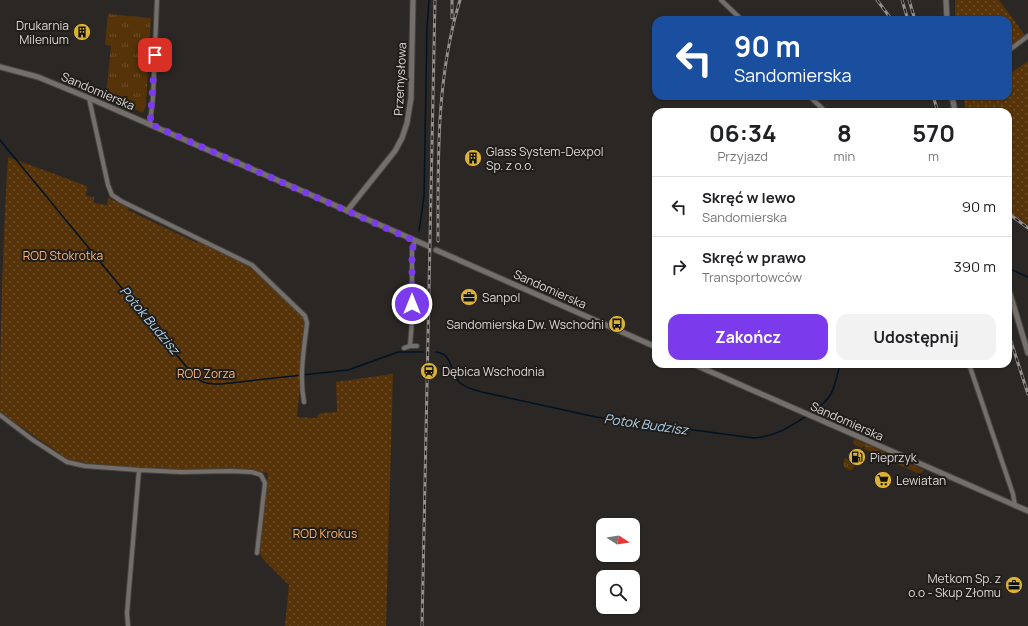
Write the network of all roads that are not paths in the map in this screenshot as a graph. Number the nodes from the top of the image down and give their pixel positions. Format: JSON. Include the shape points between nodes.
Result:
{"nodes":[{"id":1,"x":157,"y":0,"type":"edge"},
{"id":2,"x":413,"y":0,"type":"edge"},
{"id":3,"x":721,"y":0,"type":"edge"},
{"id":4,"x":946,"y":0,"type":"edge"},
{"id":5,"x":738,"y":16,"type":"edge"},
{"id":6,"x":947,"y":16,"type":"edge"},
{"id":7,"x":1028,"y":36,"type":"edge"},
{"id":8,"x":1012,"y":49,"type":"edge"},
{"id":9,"x":0,"y":67,"type":"edge"},
{"id":10,"x":89,"y":98,"type":"junction"},
{"id":11,"x":813,"y":100,"type":"edge"},
{"id":12,"x":822,"y":108,"type":"edge"},
{"id":13,"x":150,"y":124,"type":"junction"},
{"id":14,"x":347,"y":211,"type":"junction"},
{"id":15,"x":415,"y":241,"type":"junction"},
{"id":16,"x":428,"y":246,"type":"dead end"},
{"id":17,"x":436,"y":250,"type":"dead end"},
{"id":18,"x":1012,"y":301,"type":"edge"},
{"id":19,"x":410,"y":346,"type":"junction"},
{"id":20,"x":417,"y":346,"type":"dead end"},
{"id":21,"x":652,"y":346,"type":"edge"},
{"id":22,"x":404,"y":348,"type":"dead end"},
{"id":23,"x":1028,"y":353,"type":"edge"},
{"id":24,"x":702,"y":368,"type":"edge"},
{"id":25,"x":970,"y":368,"type":"edge"},
{"id":26,"x":304,"y":402,"type":"dead end"},
{"id":27,"x":0,"y":415,"type":"edge"},
{"id":28,"x":139,"y":470,"type":"junction"},
{"id":29,"x":1015,"y":506,"type":"junction"},
{"id":30,"x":1028,"y":512,"type":"edge"},
{"id":31,"x":257,"y":553,"type":"dead end"},
{"id":32,"x":128,"y":626,"type":"edge"}],
"edges":[{"from":1,"to":13,"type":"street"},
{"from":2,"to":14,"type":"street","name":"Przemysłowa","via":[[411,98],[405,131],[395,151]]},
{"from":3,"to":5,"type":"street"},
{"from":4,"to":6,"type":"street"},
{"from":7,"to":8,"type":"street"},
{"from":9,"to":10,"type":"street","name":"Sandomierska","via":[[38,77]]},
{"from":10,"to":13,"type":"street","name":"Sandomierska"},
{"from":10,"to":26,"type":"street","via":[[112,195],[254,267],[304,314],[307,323],[302,371]]},
{"from":11,"to":12,"type":"street"},
{"from":13,"to":14,"type":"street","name":"Sandomierska"},
{"from":14,"to":15,"type":"street","name":"Sandomierska"},
{"from":15,"to":16,"type":"street","name":"Sandomierska"},
{"from":15,"to":19,"type":"street","via":[[412,250]]},
{"from":17,"to":21,"type":"street","name":"Sandomierska"},
{"from":18,"to":23,"type":"street"},
{"from":19,"to":20,"type":"street"},
{"from":19,"to":22,"type":"street"},
{"from":24,"to":29,"type":"street","name":"Sandomierska"},
{"from":25,"to":29,"type":"street"},
{"from":27,"to":28,"type":"street","via":[[67,462]]},
{"from":28,"to":31,"type":"street","via":[[231,471],[261,475],[265,483]]},
{"from":28,"to":32,"type":"street"},
{"from":29,"to":30,"type":"street","name":"Sandomierska"}]}
